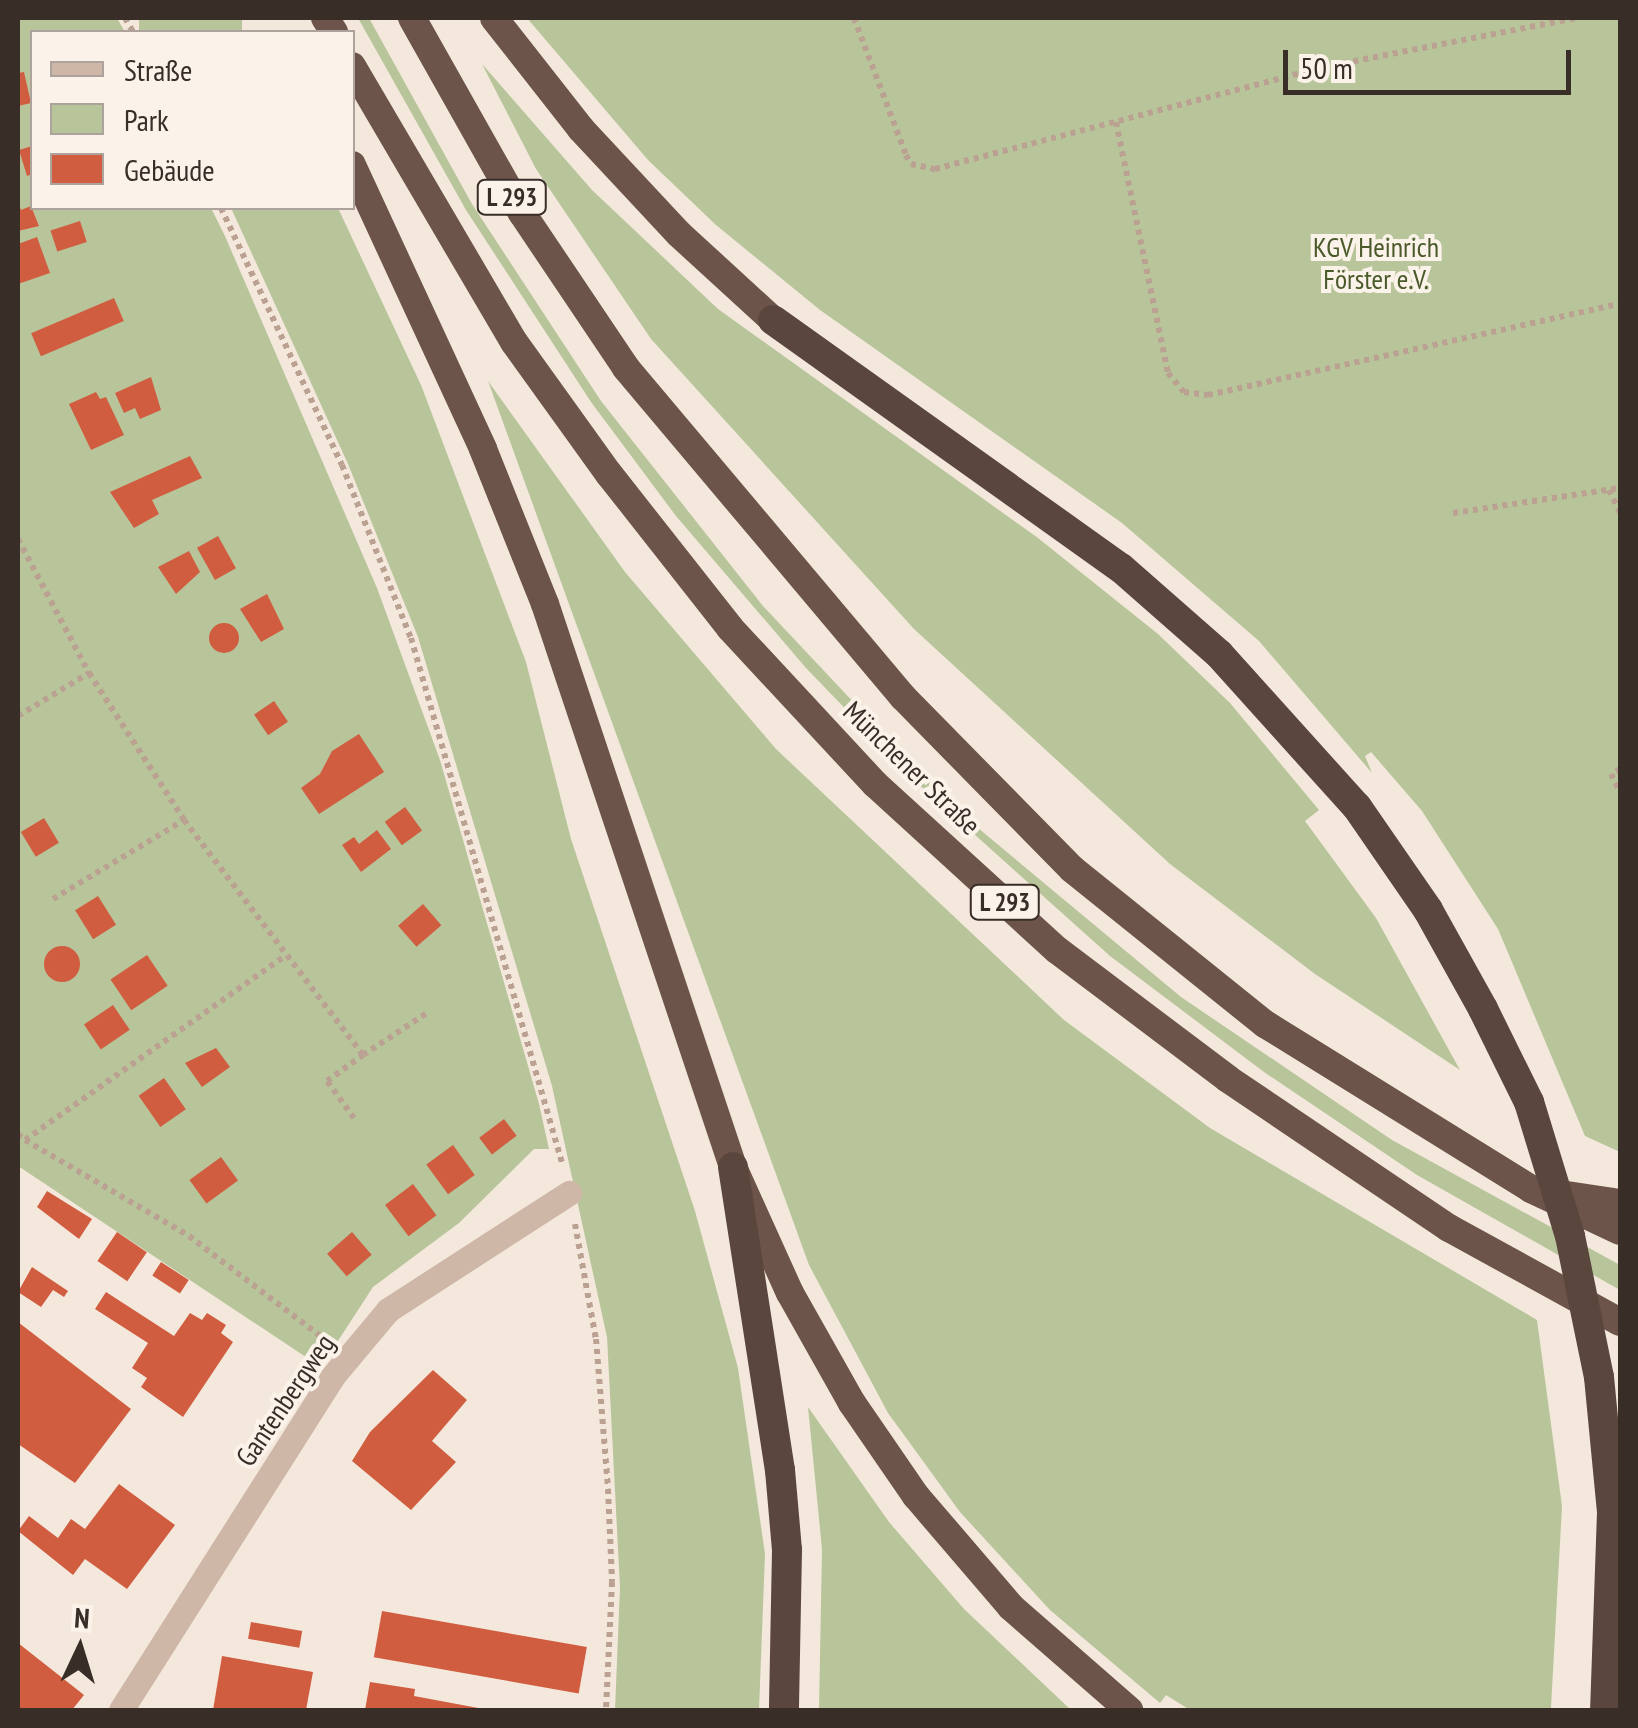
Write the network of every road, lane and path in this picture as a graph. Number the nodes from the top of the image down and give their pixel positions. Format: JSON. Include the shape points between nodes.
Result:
{"nodes":[{"id":1,"x":412,"y":18,"type":"edge"},
{"id":2,"x":494,"y":18,"type":"edge"},
{"id":3,"x":854,"y":18,"type":"edge"},
{"id":4,"x":1576,"y":18,"type":"edge"},
{"id":5,"x":355,"y":71,"type":"edge"},
{"id":6,"x":1116,"y":121,"type":"junction"},
{"id":7,"x":355,"y":172,"type":"edge"},
{"id":8,"x":223,"y":210,"type":"edge"},
{"id":9,"x":1620,"y":304,"type":"edge"},
{"id":10,"x":772,"y":320,"type":"joint"},
{"id":11,"x":1620,"y":488,"type":"edge"},
{"id":12,"x":1608,"y":490,"type":"junction"},
{"id":13,"x":1453,"y":513,"type":"dead end"},
{"id":14,"x":1620,"y":513,"type":"edge"},
{"id":15,"x":18,"y":539,"type":"edge"},
{"id":16,"x":89,"y":673,"type":"junction"},
{"id":17,"x":18,"y":716,"type":"edge"},
{"id":18,"x":1620,"y":769,"type":"edge"},
{"id":19,"x":1620,"y":792,"type":"edge"},
{"id":20,"x":184,"y":820,"type":"junction"},
{"id":21,"x":53,"y":899,"type":"dead end"},
{"id":22,"x":286,"y":955,"type":"junction"},
{"id":23,"x":427,"y":1012,"type":"dead end"},
{"id":24,"x":363,"y":1055,"type":"junction"},
{"id":25,"x":354,"y":1118,"type":"dead end"},
{"id":26,"x":18,"y":1134,"type":"edge"},
{"id":27,"x":25,"y":1140,"type":"junction"},
{"id":28,"x":733,"y":1168,"type":"junction"},
{"id":29,"x":1530,"y":1189,"type":"junction"},
{"id":30,"x":570,"y":1193,"type":"junction"},
{"id":31,"x":1620,"y":1204,"type":"edge"},
{"id":32,"x":1620,"y":1231,"type":"edge"},
{"id":33,"x":1620,"y":1322,"type":"edge"},
{"id":34,"x":348,"y":1358,"type":"junction"},
{"id":35,"x":121,"y":1710,"type":"edge"},
{"id":36,"x":606,"y":1710,"type":"edge"},
{"id":37,"x":784,"y":1710,"type":"edge"},
{"id":38,"x":1128,"y":1710,"type":"edge"},
{"id":39,"x":1605,"y":1710,"type":"edge"}],
"edges":[{"from":1,"to":29,"type":"highway","name":"Münchener Straße","number":"L 293","via":[[522,212],[626,368],[903,697],[1072,869],[1264,1024]]},
{"from":2,"to":10,"type":"highway","via":[[594,142]]},
{"from":3,"to":6,"type":"path","via":[[912,164],[935,169]]},
{"from":4,"to":6,"type":"path","via":[[1324,67]]},
{"from":5,"to":33,"type":"highway","name":"Münchener Straße","number":"L 293","via":[[514,342],[608,474],[730,628],[875,784],[1056,950],[1228,1079],[1449,1228]]},
{"from":6,"to":9,"type":"path","via":[[1168,373],[1184,392]]},
{"from":7,"to":28,"type":"highway","via":[[483,449],[544,604]]},
{"from":8,"to":30,"type":"path","via":[[342,465],[411,638],[508,956]]},
{"from":10,"to":39,"type":"highway","bridge":true,"via":[[1121,568],[1218,654],[1357,806],[1428,910],[1529,1102],[1570,1236],[1599,1377],[1612,1512]]},
{"from":11,"to":12,"type":"path"},
{"from":12,"to":13,"type":"path"},
{"from":12,"to":14,"type":"path"},
{"from":15,"to":16,"type":"path"},
{"from":16,"to":17,"type":"path"},
{"from":16,"to":20,"type":"path"},
{"from":18,"to":19,"type":"path","via":[[1611,774]]},
{"from":20,"to":21,"type":"path"},
{"from":20,"to":22,"type":"path"},
{"from":22,"to":24,"type":"path"},
{"from":22,"to":27,"type":"path"},
{"from":23,"to":24,"type":"path"},
{"from":24,"to":25,"type":"path","via":[[327,1081]]},
{"from":26,"to":27,"type":"path"},
{"from":27,"to":34,"type":"path","via":[[189,1236]]},
{"from":28,"to":37,"type":"highway","via":[[749,1304],[780,1470],[787,1550]]},
{"from":28,"to":38,"type":"highway","via":[[790,1293],[852,1403],[916,1496],[1011,1607]]},
{"from":29,"to":31,"type":"highway"},
{"from":29,"to":32,"type":"highway","name":"Münchener Straße","number":"L 293"},
{"from":30,"to":34,"type":"street","name":"Gantenbergweg","via":[[388,1310]]},
{"from":30,"to":36,"type":"path","via":[[596,1339],[608,1490]]},
{"from":34,"to":35,"type":"street","name":"Gantenbergweg"}]}
